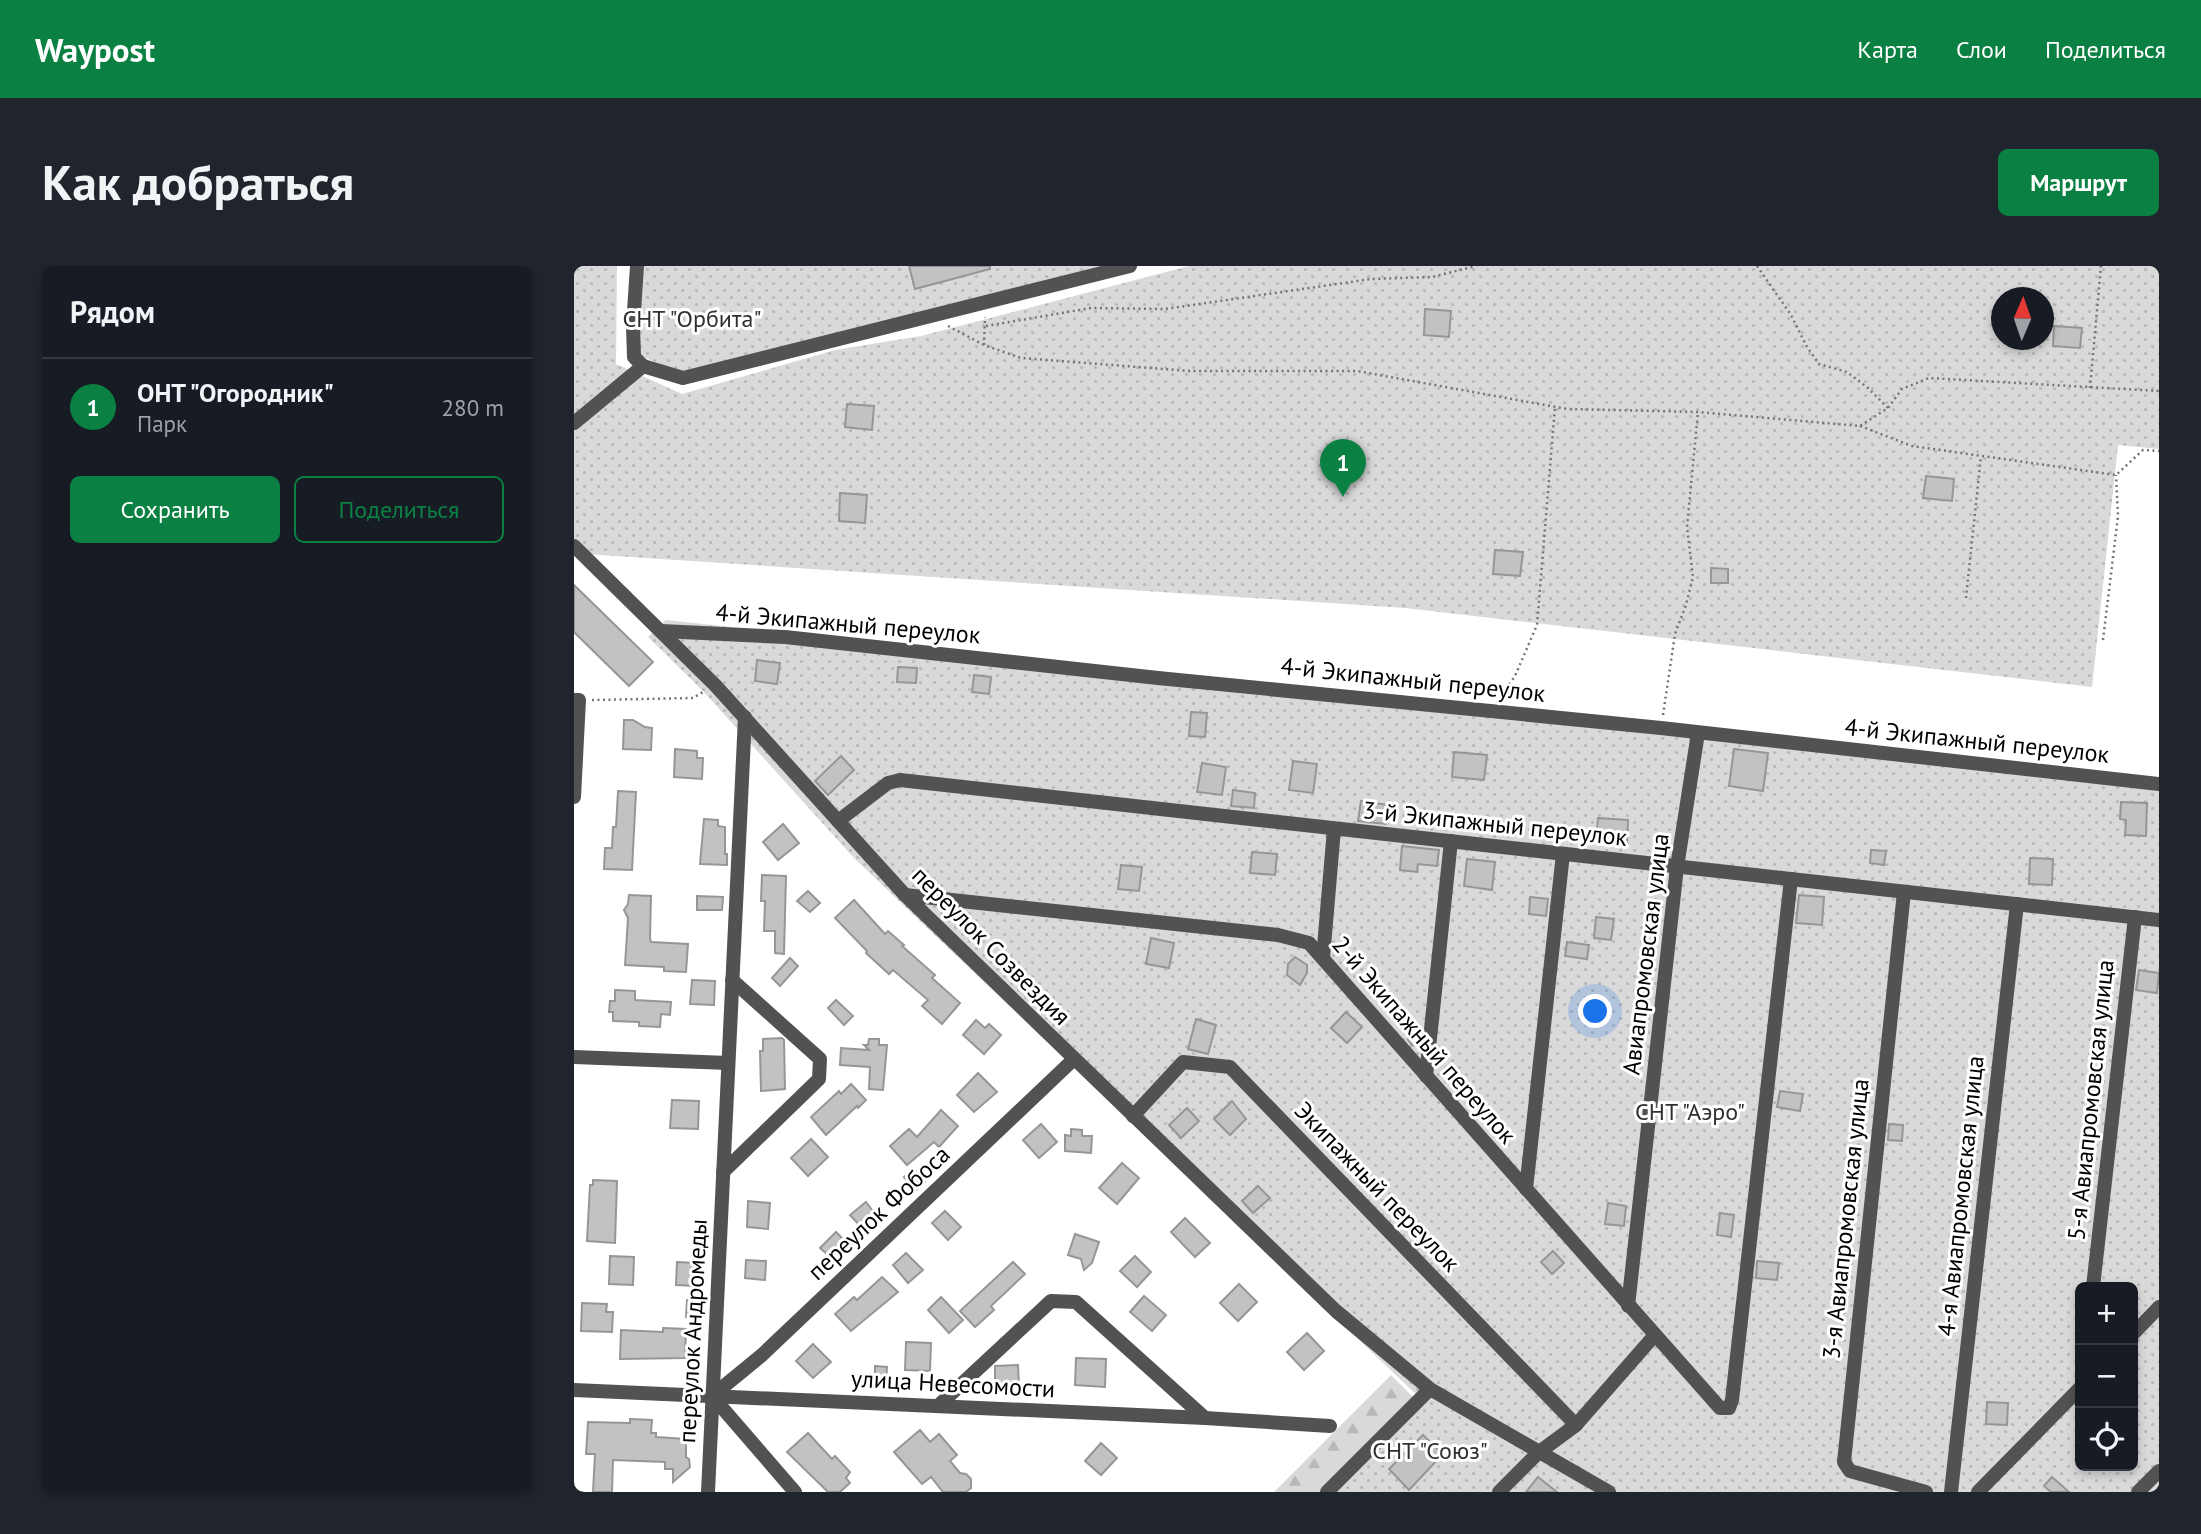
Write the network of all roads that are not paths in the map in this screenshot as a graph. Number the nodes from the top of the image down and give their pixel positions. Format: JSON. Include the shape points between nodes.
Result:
{"nodes":[{"id":1,"x":637,"y":266,"type":"edge"},
{"id":2,"x":1130,"y":266,"type":"edge"},
{"id":3,"x":643,"y":366,"type":"junction"},
{"id":4,"x":574,"y":423,"type":"edge"},
{"id":5,"x":574,"y":546,"type":"edge"},
{"id":6,"x":661,"y":631,"type":"junction"},
{"id":7,"x":576,"y":700,"type":"edge"},
{"id":8,"x":745,"y":717,"type":"junction"},
{"id":9,"x":1698,"y":733,"type":"junction"},
{"id":10,"x":2159,"y":784,"type":"edge"},
{"id":11,"x":574,"y":797,"type":"edge"},
{"id":12,"x":838,"y":821,"type":"junction"},
{"id":13,"x":1334,"y":829,"type":"junction"},
{"id":14,"x":1451,"y":841,"type":"junction"},
{"id":15,"x":1563,"y":854,"type":"junction"},
{"id":16,"x":1677,"y":867,"type":"junction"},
{"id":17,"x":1791,"y":879,"type":"junction"},
{"id":18,"x":1904,"y":892,"type":"junction"},
{"id":19,"x":905,"y":895,"type":"junction"},
{"id":20,"x":2017,"y":904,"type":"junction"},
{"id":21,"x":2135,"y":918,"type":"junction"},
{"id":22,"x":2159,"y":920,"type":"edge"},
{"id":23,"x":1323,"y":958,"type":"junction"},
{"id":24,"x":732,"y":980,"type":"junction"},
{"id":25,"x":574,"y":1057,"type":"edge"},
{"id":26,"x":1074,"y":1059,"type":"junction"},
{"id":27,"x":728,"y":1063,"type":"junction"},
{"id":28,"x":1426,"y":1076,"type":"junction"},
{"id":29,"x":1133,"y":1116,"type":"junction"},
{"id":30,"x":723,"y":1172,"type":"junction"},
{"id":31,"x":1526,"y":1189,"type":"junction"},
{"id":32,"x":2094,"y":1282,"type":"edge"},
{"id":33,"x":1628,"y":1306,"type":"junction"},
{"id":34,"x":2159,"y":1307,"type":"edge"},
{"id":35,"x":2138,"y":1329,"type":"edge"},
{"id":36,"x":1654,"y":1336,"type":"junction"},
{"id":37,"x":1430,"y":1389,"type":"junction"},
{"id":38,"x":574,"y":1390,"type":"edge"},
{"id":39,"x":2075,"y":1393,"type":"edge"},
{"id":40,"x":712,"y":1396,"type":"junction"},
{"id":41,"x":938,"y":1406,"type":"junction"},
{"id":42,"x":1205,"y":1418,"type":"junction"},
{"id":43,"x":1576,"y":1425,"type":"junction"},
{"id":44,"x":1330,"y":1426,"type":"dead end"},
{"id":45,"x":1538,"y":1452,"type":"junction"},
{"id":46,"x":2159,"y":1471,"type":"edge"},
{"id":47,"x":708,"y":1492,"type":"edge"},
{"id":48,"x":795,"y":1492,"type":"edge"},
{"id":49,"x":1327,"y":1492,"type":"edge"},
{"id":50,"x":1499,"y":1492,"type":"edge"},
{"id":51,"x":1609,"y":1492,"type":"edge"},
{"id":52,"x":1926,"y":1492,"type":"edge"},
{"id":53,"x":1951,"y":1492,"type":"edge"},
{"id":54,"x":1978,"y":1492,"type":"edge"},
{"id":55,"x":2138,"y":1492,"type":"edge"}],
"edges":[{"from":1,"to":3,"type":"street","via":[[632,326],[634,357]]},
{"from":2,"to":3,"type":"street","via":[[683,378]]},
{"from":3,"to":4,"type":"street"},
{"from":5,"to":6,"type":"street","name":"переулок Созвездия"},
{"from":6,"to":8,"type":"street","name":"переулок Созвездия"},
{"from":6,"to":9,"type":"street","name":"4-й Экипажный переулок","via":[[785,637]]},
{"from":7,"to":11,"type":"street"},
{"from":8,"to":12,"type":"street","name":"переулок Созвездия"},
{"from":8,"to":24,"type":"street","name":"переулок Андромеды"},
{"from":9,"to":10,"type":"street","name":"4-й Экипажный переулок"},
{"from":9,"to":16,"type":"street","name":"Авиапромовская улица"},
{"from":12,"to":13,"type":"street","name":"3-й Экипажный переулок","via":[[888,783],[900,780]]},
{"from":12,"to":19,"type":"street","name":"переулок Созвездия"},
{"from":13,"to":14,"type":"street","name":"3-й Экипажный переулок"},
{"from":13,"to":23,"type":"street"},
{"from":14,"to":15,"type":"street","name":"3-й Экипажный переулок"},
{"from":14,"to":28,"type":"street"},
{"from":15,"to":16,"type":"street","name":"3-й Экипажный переулок"},
{"from":15,"to":31,"type":"street"},
{"from":16,"to":17,"type":"street","name":"3-й Экипажный переулок"},
{"from":16,"to":33,"type":"street","name":"Авиапромовская улица"},
{"from":17,"to":18,"type":"street","name":"3-й Экипажный переулок"},
{"from":17,"to":36,"type":"street","name":"2-й Экипажный переулок","via":[[1729,1408],[1720,1408]]},
{"from":18,"to":20,"type":"street","name":"3-й Экипажный переулок"},
{"from":18,"to":52,"type":"street","name":"3-я Авиапромовская улица","via":[[1844,1462],[1850,1471]]},
{"from":19,"to":23,"type":"street","name":"2-й Экипажный переулок","via":[[1278,935],[1309,943]]},
{"from":19,"to":26,"type":"street","name":"переулок Созвездия"},
{"from":20,"to":21,"type":"street","name":"3-й Экипажный переулок"},
{"from":20,"to":53,"type":"street","name":"4-я Авиапромовская улица"},
{"from":21,"to":22,"type":"street","name":"3-й Экипажный переулок"},
{"from":21,"to":32,"type":"street","name":"5-я Авиапромовская улица"},
{"from":23,"to":28,"type":"street","name":"2-й Экипажный переулок"},
{"from":24,"to":27,"type":"street","name":"переулок Андромеды"},
{"from":24,"to":30,"type":"street","via":[[820,1059],[819,1079]]},
{"from":25,"to":27,"type":"street"},
{"from":26,"to":29,"type":"street","name":"переулок Созвездия"},
{"from":26,"to":40,"type":"street","name":"переулок Фобоса","via":[[762,1355]]},
{"from":27,"to":30,"type":"street","name":"переулок Андромеды"},
{"from":28,"to":31,"type":"street","name":"2-й Экипажный переулок"},
{"from":29,"to":37,"type":"street","name":"переулок Созвездия","via":[[1336,1311]]},
{"from":29,"to":43,"type":"street","name":"Экипажный переулок","via":[[1183,1062],[1230,1067]]},
{"from":30,"to":40,"type":"street","name":"переулок Андромеды"},
{"from":31,"to":33,"type":"street","name":"2-й Экипажный переулок"},
{"from":33,"to":36,"type":"street","name":"2-й Экипажный переулок"},
{"from":34,"to":35,"type":"street"},
{"from":36,"to":43,"type":"street"},
{"from":37,"to":45,"type":"street","name":"переулок Созвездия"},
{"from":37,"to":49,"type":"street"},
{"from":38,"to":40,"type":"street","name":"улица Невесомости"},
{"from":39,"to":54,"type":"street"},
{"from":40,"to":41,"type":"street","name":"улица Невесомости"},
{"from":40,"to":47,"type":"street","name":"переулок Андромеды"},
{"from":40,"to":48,"type":"street"},
{"from":41,"to":42,"type":"street","name":"улица Невесомости"},
{"from":41,"to":42,"type":"street","via":[[1051,1301],[1076,1302]]},
{"from":42,"to":44,"type":"street","name":"улица Невесомости"},
{"from":43,"to":45,"type":"street"},
{"from":45,"to":50,"type":"street"},
{"from":45,"to":51,"type":"street","name":"переулок Созвездия"},
{"from":46,"to":55,"type":"street"}]}
